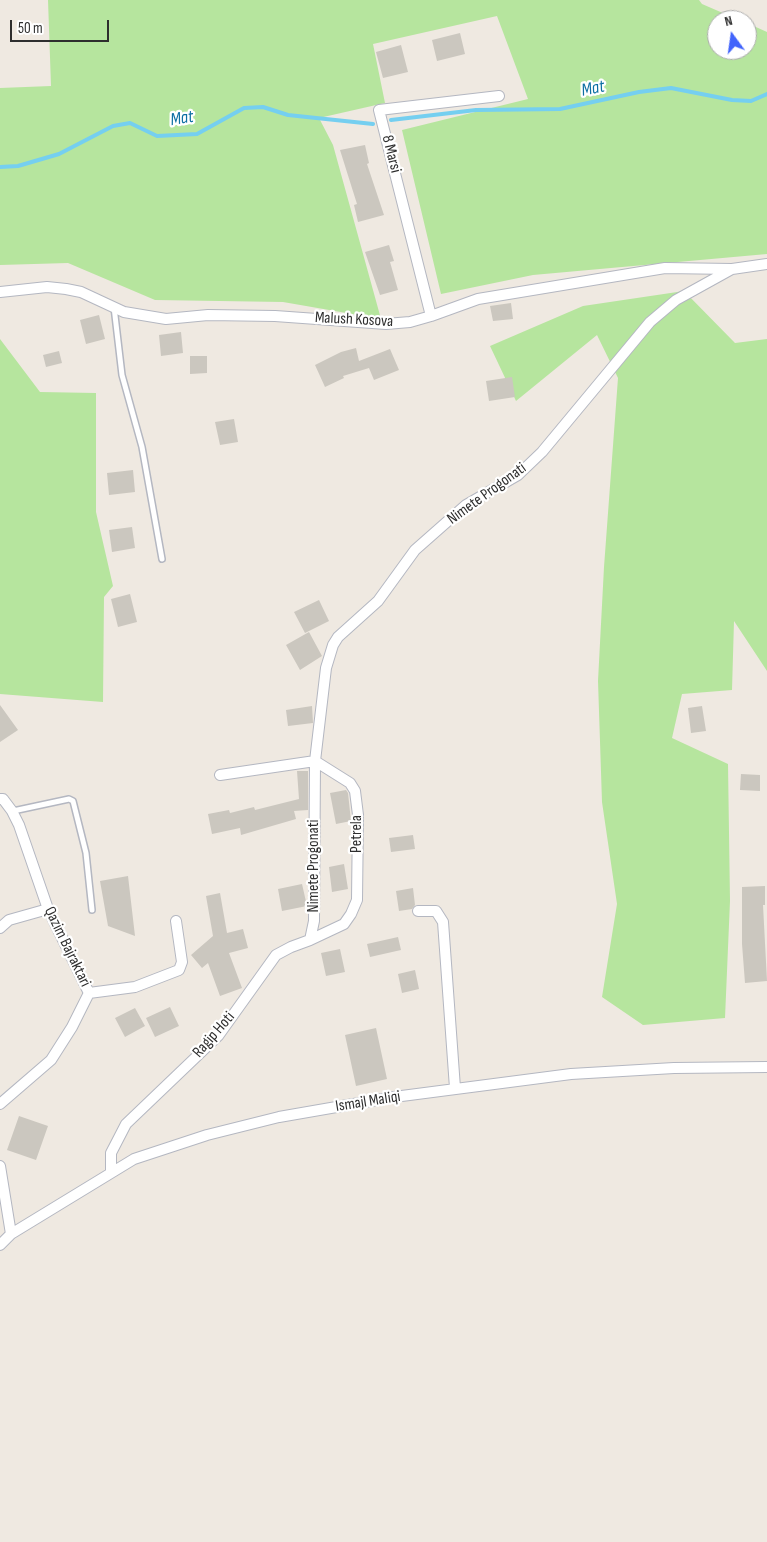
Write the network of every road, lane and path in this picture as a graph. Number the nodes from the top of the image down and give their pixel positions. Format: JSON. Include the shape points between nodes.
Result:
{"nodes":[{"id":1,"x":499,"y":96,"type":"dead end"},
{"id":2,"x":767,"y":264,"type":"edge"},
{"id":3,"x":732,"y":269,"type":"junction"},
{"id":4,"x":0,"y":292,"type":"edge"},
{"id":5,"x":114,"y":307,"type":"junction"},
{"id":6,"x":431,"y":316,"type":"junction"},
{"id":7,"x":162,"y":559,"type":"dead end"},
{"id":8,"x":316,"y":761,"type":"junction"},
{"id":9,"x":220,"y":775,"type":"dead end"},
{"id":10,"x":1,"y":798,"type":"edge"},
{"id":11,"x":12,"y":812,"type":"junction"},
{"id":12,"x":48,"y":908,"type":"junction"},
{"id":13,"x":92,"y":910,"type":"dead end"},
{"id":14,"x":418,"y":911,"type":"dead end"},
{"id":15,"x":176,"y":921,"type":"dead end"},
{"id":16,"x":344,"y":924,"type":"joint"},
{"id":17,"x":0,"y":928,"type":"edge"},
{"id":18,"x":310,"y":940,"type":"junction"},
{"id":19,"x":89,"y":993,"type":"junction"},
{"id":20,"x":767,"y":1067,"type":"edge"},
{"id":21,"x":455,"y":1088,"type":"junction"},
{"id":22,"x":0,"y":1104,"type":"edge"},
{"id":23,"x":0,"y":1166,"type":"edge"},
{"id":24,"x":111,"y":1172,"type":"junction"},
{"id":25,"x":11,"y":1234,"type":"junction"},
{"id":26,"x":0,"y":1245,"type":"edge"}],
"edges":[{"from":1,"to":6,"type":"street","name":"8 Marsi","via":[[379,110]]},
{"from":2,"to":3,"type":"street","name":"Malush Kosova"},
{"from":3,"to":6,"type":"street","name":"Malush Kosova","via":[[665,268],[478,299]]},
{"from":3,"to":8,"type":"street","name":"Nimete Progonati","via":[[676,300],[650,322],[542,452],[518,475],[466,505],[415,550],[378,601],[338,637],[326,668]]},
{"from":4,"to":5,"type":"street","name":"Malush Kosova","via":[[47,287],[66,289]]},
{"from":5,"to":6,"type":"street","name":"Malush Kosova","via":[[137,316],[166,319],[208,314],[386,324]]},
{"from":5,"to":7,"type":"lane","via":[[122,374],[142,447]]},
{"from":8,"to":9,"type":"street"},
{"from":8,"to":16,"type":"street","name":"Petrela","via":[[350,783],[355,791],[358,814],[357,900]]},
{"from":8,"to":18,"type":"street","name":"Nimete Progonati","via":[[314,922]]},
{"from":10,"to":11,"type":"street","name":"Qazim Bajraktari"},
{"from":11,"to":12,"type":"street","name":"Qazim Bajraktari"},
{"from":11,"to":13,"type":"lane","via":[[73,800],[86,853]]},
{"from":12,"to":17,"type":"street","via":[[9,920]]},
{"from":12,"to":19,"type":"street","name":"Qazim Bajraktari"},
{"from":14,"to":21,"type":"street","via":[[436,911],[443,922]]},
{"from":15,"to":19,"type":"street","via":[[182,962],[179,970],[135,987]]},
{"from":16,"to":18,"type":"street","name":"Ragip Hoti"},
{"from":18,"to":24,"type":"street","name":"Ragip Hoti","via":[[276,955],[218,1036],[126,1124],[111,1153]]},
{"from":19,"to":22,"type":"street","name":"Qazim Bajraktari","via":[[51,1060]]},
{"from":20,"to":21,"type":"street","name":"Ismajl Maliqi","via":[[571,1074]]},
{"from":21,"to":24,"type":"street","name":"Ismajl Maliqi","via":[[278,1117],[207,1135],[134,1160]]},
{"from":23,"to":25,"type":"street"},
{"from":24,"to":25,"type":"street","name":"Ismajl Maliqi"},
{"from":25,"to":26,"type":"street","name":"Ismajl Maliqi"}]}
